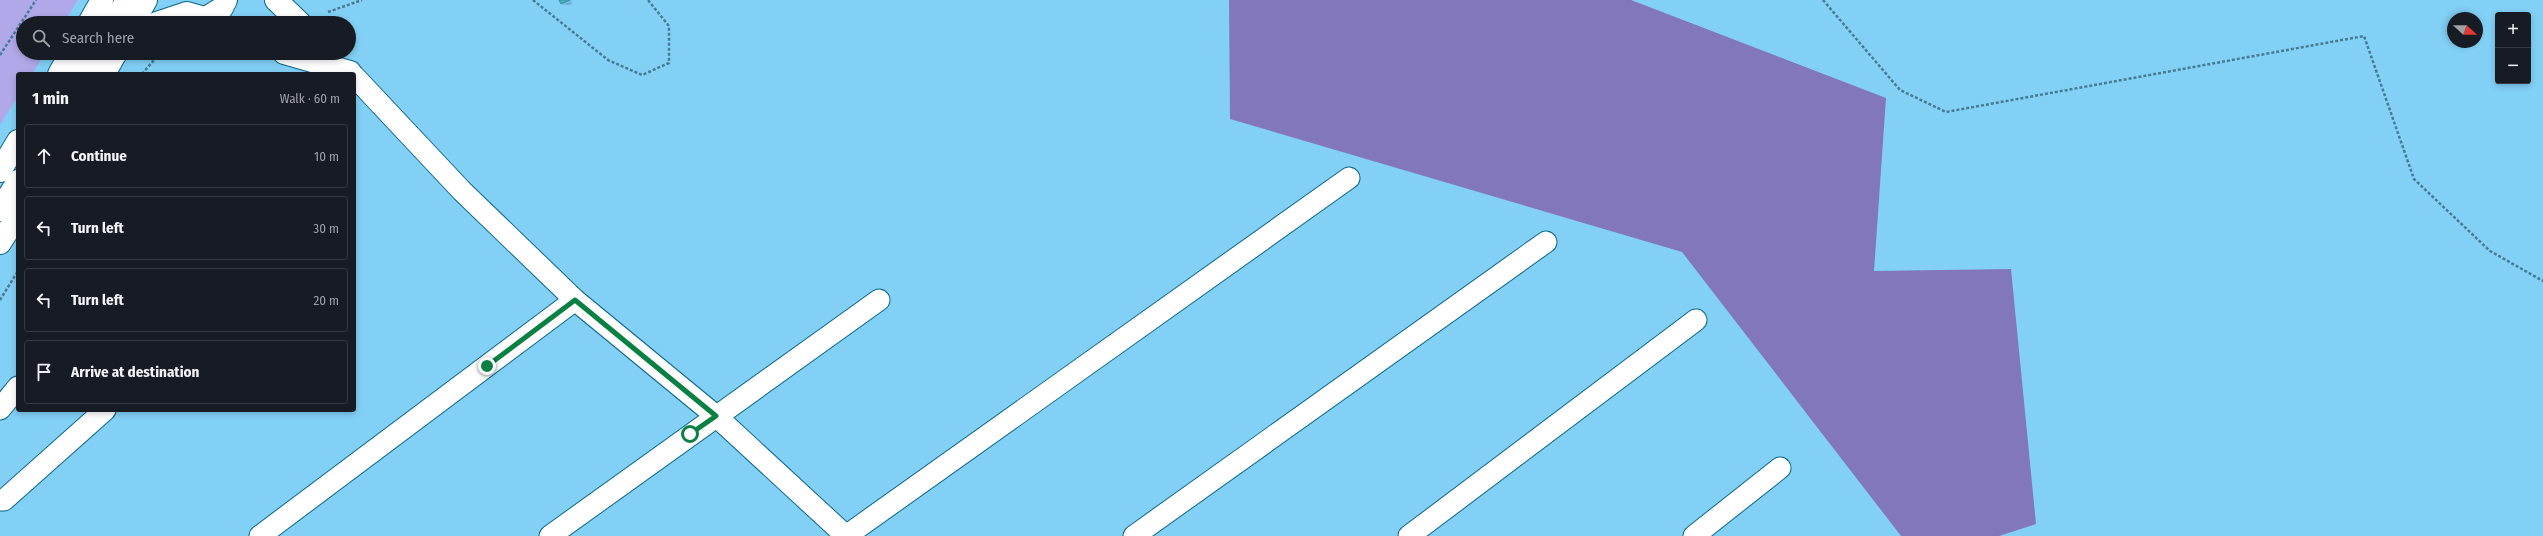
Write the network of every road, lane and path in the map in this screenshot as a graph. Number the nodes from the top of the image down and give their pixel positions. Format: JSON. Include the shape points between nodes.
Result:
{"nodes":[{"id":1,"x":36,"y":0,"type":"edge"},
{"id":2,"x":102,"y":0,"type":"edge"},
{"id":3,"x":127,"y":0,"type":"edge"},
{"id":4,"x":146,"y":0,"type":"edge"},
{"id":5,"x":226,"y":0,"type":"edge"},
{"id":6,"x":276,"y":0,"type":"edge"},
{"id":7,"x":362,"y":0,"type":"edge"},
{"id":8,"x":533,"y":0,"type":"edge"},
{"id":9,"x":648,"y":0,"type":"edge"},
{"id":10,"x":1824,"y":0,"type":"edge"},
{"id":11,"x":198,"y":13,"type":"edge"},
{"id":12,"x":26,"y":16,"type":"edge"},
{"id":13,"x":93,"y":16,"type":"edge"},
{"id":14,"x":117,"y":16,"type":"edge"},
{"id":15,"x":137,"y":16,"type":"edge"},
{"id":16,"x":186,"y":16,"type":"edge"},
{"id":17,"x":293,"y":16,"type":"edge"},
{"id":18,"x":319,"y":16,"type":"edge"},
{"id":19,"x":16,"y":31,"type":"edge"},
{"id":20,"x":0,"y":55,"type":"edge"},
{"id":21,"x":67,"y":60,"type":"edge"},
{"id":22,"x":108,"y":60,"type":"edge"},
{"id":23,"x":154,"y":60,"type":"edge"},
{"id":24,"x":305,"y":60,"type":"edge"},
{"id":25,"x":336,"y":60,"type":"edge"},
{"id":26,"x":60,"y":72,"type":"edge"},
{"id":27,"x":87,"y":72,"type":"edge"},
{"id":28,"x":144,"y":72,"type":"edge"},
{"id":29,"x":342,"y":72,"type":"edge"},
{"id":30,"x":346,"y":72,"type":"edge"},
{"id":31,"x":356,"y":82,"type":"edge"},
{"id":32,"x":16,"y":144,"type":"edge"},
{"id":33,"x":0,"y":171,"type":"edge"},
{"id":34,"x":1349,"y":178,"type":"dead end"},
{"id":35,"x":16,"y":185,"type":"edge"},
{"id":36,"x":0,"y":210,"type":"edge"},
{"id":37,"x":16,"y":218,"type":"edge"},
{"id":38,"x":1546,"y":242,"type":"dead end"},
{"id":39,"x":0,"y":243,"type":"edge"},
{"id":40,"x":16,"y":274,"type":"edge"},
{"id":41,"x":2543,"y":281,"type":"edge"},
{"id":42,"x":0,"y":300,"type":"edge"},
{"id":43,"x":575,"y":300,"type":"junction"},
{"id":44,"x":879,"y":300,"type":"dead end"},
{"id":45,"x":1696,"y":320,"type":"dead end"},
{"id":46,"x":16,"y":389,"type":"edge"},
{"id":47,"x":0,"y":409,"type":"edge"},
{"id":48,"x":103,"y":412,"type":"edge"},
{"id":49,"x":716,"y":416,"type":"junction"},
{"id":50,"x":1780,"y":468,"type":"dead end"},
{"id":51,"x":0,"y":500,"type":"edge"},
{"id":52,"x":260,"y":536,"type":"edge"},
{"id":53,"x":550,"y":536,"type":"edge"},
{"id":54,"x":846,"y":536,"type":"edge"},
{"id":55,"x":1134,"y":536,"type":"edge"},
{"id":56,"x":1409,"y":536,"type":"edge"},
{"id":57,"x":1694,"y":536,"type":"edge"}],
"edges":[{"from":1,"to":12,"type":"path"},
{"from":2,"to":13,"type":"main road"},
{"from":3,"to":14,"type":"main road"},
{"from":4,"to":15,"type":"main road"},
{"from":5,"to":11,"type":"main road","via":[[222,8]]},
{"from":6,"to":17,"type":"main road"},
{"from":7,"to":18,"type":"path"},
{"from":8,"to":9,"type":"path","via":[[608,60],[642,75],[669,63],[669,26]]},
{"from":10,"to":41,"type":"path","via":[[1900,90],[1946,112],[2364,36],[2414,179],[2490,251]]},
{"from":11,"to":16,"type":"main road"},
{"from":19,"to":20,"type":"path"},
{"from":21,"to":26,"type":"main road"},
{"from":22,"to":27,"type":"main road"},
{"from":23,"to":28,"type":"path"},
{"from":24,"to":29,"type":"main road"},
{"from":25,"to":30,"type":"main road"},
{"from":31,"to":43,"type":"lane","via":[[462,191]]},
{"from":32,"to":33,"type":"main road"},
{"from":34,"to":54,"type":"lane"},
{"from":35,"to":36,"type":"main road"},
{"from":37,"to":39,"type":"main road"},
{"from":38,"to":55,"type":"lane"},
{"from":40,"to":42,"type":"path"},
{"from":43,"to":49,"type":"lane"},
{"from":43,"to":52,"type":"lane"},
{"from":44,"to":49,"type":"lane"},
{"from":45,"to":56,"type":"lane"},
{"from":46,"to":47,"type":"lane"},
{"from":48,"to":51,"type":"lane","via":[[4,500]]},
{"from":49,"to":53,"type":"lane"},
{"from":49,"to":54,"type":"lane"},
{"from":50,"to":57,"type":"lane"}]}
